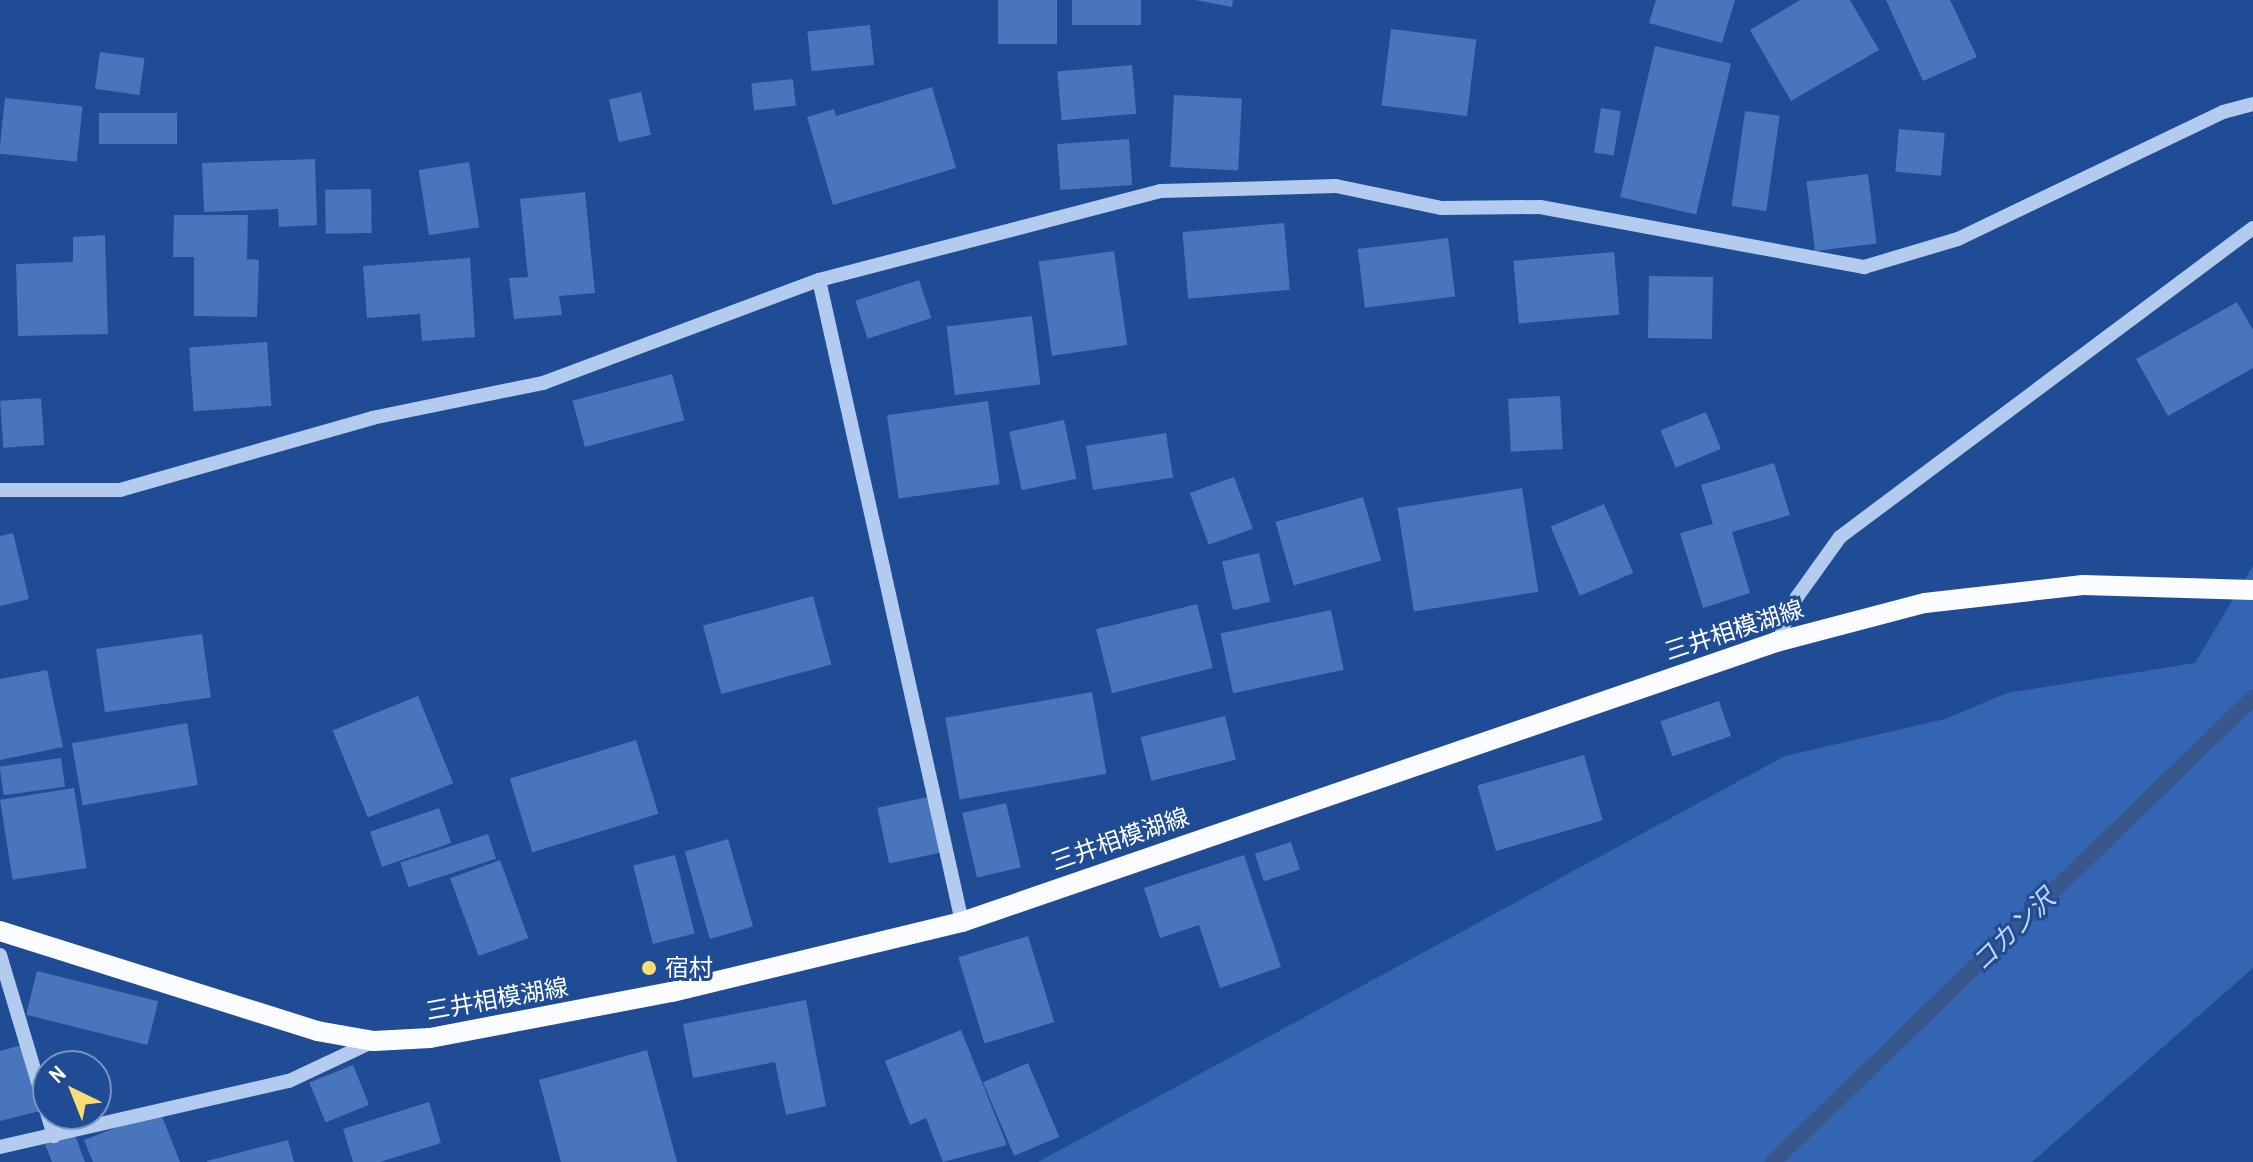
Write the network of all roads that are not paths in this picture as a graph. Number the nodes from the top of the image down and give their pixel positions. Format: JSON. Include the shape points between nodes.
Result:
{"nodes":[{"id":1,"x":2253,"y":104,"type":"edge"},
{"id":2,"x":2253,"y":228,"type":"edge"},
{"id":3,"x":819,"y":280,"type":"junction"},
{"id":4,"x":0,"y":490,"type":"edge"},
{"id":5,"x":2253,"y":590,"type":"edge"},
{"id":6,"x":1776,"y":642,"type":"junction"},
{"id":7,"x":962,"y":922,"type":"junction"},
{"id":8,"x":0,"y":931,"type":"edge"},
{"id":9,"x":0,"y":955,"type":"edge"},
{"id":10,"x":374,"y":1041,"type":"junction"},
{"id":11,"x":54,"y":1136,"type":"junction"},
{"id":12,"x":0,"y":1147,"type":"edge"}],
"edges":[{"from":1,"to":3,"type":"street","via":[[1891,264],[1835,266],[1579,212],[1441,208],[1336,186],[1235,186],[1161,191]]},
{"from":2,"to":6,"type":"street","via":[[1840,537],[1797,597]]},
{"from":3,"to":4,"type":"street","via":[[543,383],[372,418],[120,490]]},
{"from":3,"to":7,"type":"street"},
{"from":5,"to":6,"type":"main road","name":"三井相模湖線","via":[[2083,585],[1925,603]]},
{"from":6,"to":7,"type":"main road","name":"三井相模湖線"},
{"from":7,"to":10,"type":"main road","name":"三井相模湖線","via":[[547,1018]]},
{"from":8,"to":10,"type":"main road","name":"三井相模湖線","via":[[317,1031]]},
{"from":9,"to":11,"type":"street"},
{"from":10,"to":11,"type":"street","via":[[289,1081]]},
{"from":11,"to":12,"type":"street"}]}
